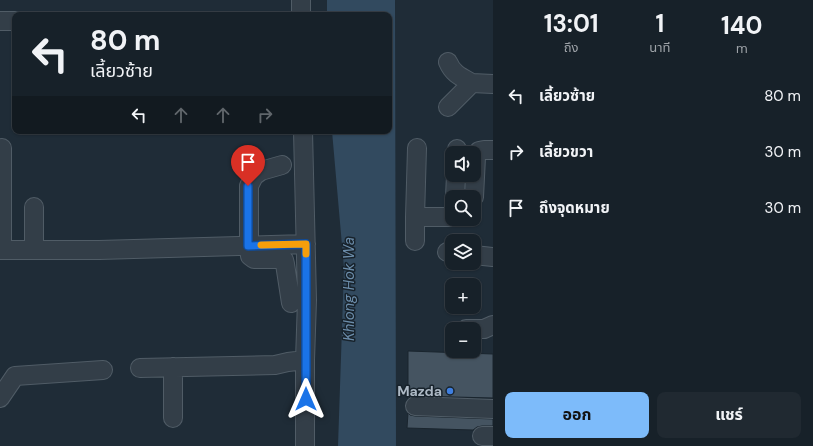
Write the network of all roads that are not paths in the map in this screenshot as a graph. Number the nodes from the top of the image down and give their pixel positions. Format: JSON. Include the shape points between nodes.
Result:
{"nodes":[{"id":1,"x":302,"y":0,"type":"edge"},
{"id":2,"x":301,"y":12,"type":"edge"},
{"id":3,"x":0,"y":21,"type":"edge"},
{"id":4,"x":12,"y":21,"type":"edge"},
{"id":5,"x":448,"y":62,"type":"dead end"},
{"id":6,"x":472,"y":83,"type":"junction"},
{"id":7,"x":493,"y":84,"type":"edge"},
{"id":8,"x":448,"y":107,"type":"dead end"},
{"id":9,"x":303,"y":134,"type":"edge"},
{"id":10,"x":2,"y":148,"type":"dead end"},
{"id":11,"x":416,"y":148,"type":"dead end"},
{"id":12,"x":493,"y":150,"type":"edge"},
{"id":13,"x":282,"y":165,"type":"dead end"},
{"id":14,"x":474,"y":190,"type":"edge"},
{"id":15,"x":34,"y":207,"type":"dead end"},
{"id":16,"x":415,"y":217,"type":"junction"},
{"id":17,"x":445,"y":217,"type":"edge"},
{"id":18,"x":415,"y":241,"type":"dead end"},
{"id":19,"x":306,"y":244,"type":"junction"},
{"id":20,"x":248,"y":246,"type":"junction"},
{"id":21,"x":1,"y":250,"type":"edge"},
{"id":22,"x":34,"y":250,"type":"junction"},
{"id":23,"x":481,"y":256,"type":"edge"},
{"id":24,"x":493,"y":257,"type":"edge"},
{"id":25,"x":291,"y":304,"type":"dead end"},
{"id":26,"x":493,"y":325,"type":"edge"},
{"id":27,"x":481,"y":329,"type":"edge"},
{"id":28,"x":305,"y":360,"type":"junction"},
{"id":29,"x":275,"y":366,"type":"junction"},
{"id":30,"x":172,"y":367,"type":"junction"},
{"id":31,"x":140,"y":368,"type":"dead end"},
{"id":32,"x":103,"y":370,"type":"dead end"},
{"id":33,"x":7,"y":375,"type":"edge"},
{"id":34,"x":306,"y":384,"type":"junction"},
{"id":35,"x":0,"y":398,"type":"edge"},
{"id":36,"x":415,"y":406,"type":"dead end"},
{"id":37,"x":493,"y":409,"type":"edge"},
{"id":38,"x":173,"y":418,"type":"dead end"},
{"id":39,"x":305,"y":446,"type":"edge"}],
"edges":[{"from":1,"to":2,"type":"street"},
{"from":3,"to":4,"type":"street"},
{"from":5,"to":6,"type":"street","via":[[455,73]]},
{"from":6,"to":7,"type":"street"},
{"from":6,"to":8,"type":"street"},
{"from":9,"to":19,"type":"street"},
{"from":10,"to":21,"type":"street"},
{"from":11,"to":16,"type":"street"},
{"from":12,"to":14,"type":"street","via":[[479,151],[476,157]]},
{"from":13,"to":20,"type":"street","via":[[261,171],[254,176],[248,186]]},
{"from":15,"to":22,"type":"street"},
{"from":16,"to":17,"type":"street"},
{"from":16,"to":18,"type":"street"},
{"from":19,"to":20,"type":"street"},
{"from":19,"to":28,"type":"street"},
{"from":20,"to":22,"type":"street"},
{"from":20,"to":25,"type":"street","via":[[250,256],[254,259],[284,260]]},
{"from":21,"to":22,"type":"street"},
{"from":23,"to":24,"type":"street"},
{"from":26,"to":27,"type":"street"},
{"from":28,"to":29,"type":"street"},
{"from":28,"to":34,"type":"street"},
{"from":29,"to":30,"type":"street"},
{"from":29,"to":34,"type":"street"},
{"from":30,"to":31,"type":"street"},
{"from":30,"to":38,"type":"street"},
{"from":32,"to":33,"type":"street"},
{"from":33,"to":35,"type":"street"},
{"from":34,"to":39,"type":"street"},
{"from":36,"to":37,"type":"street"}]}
